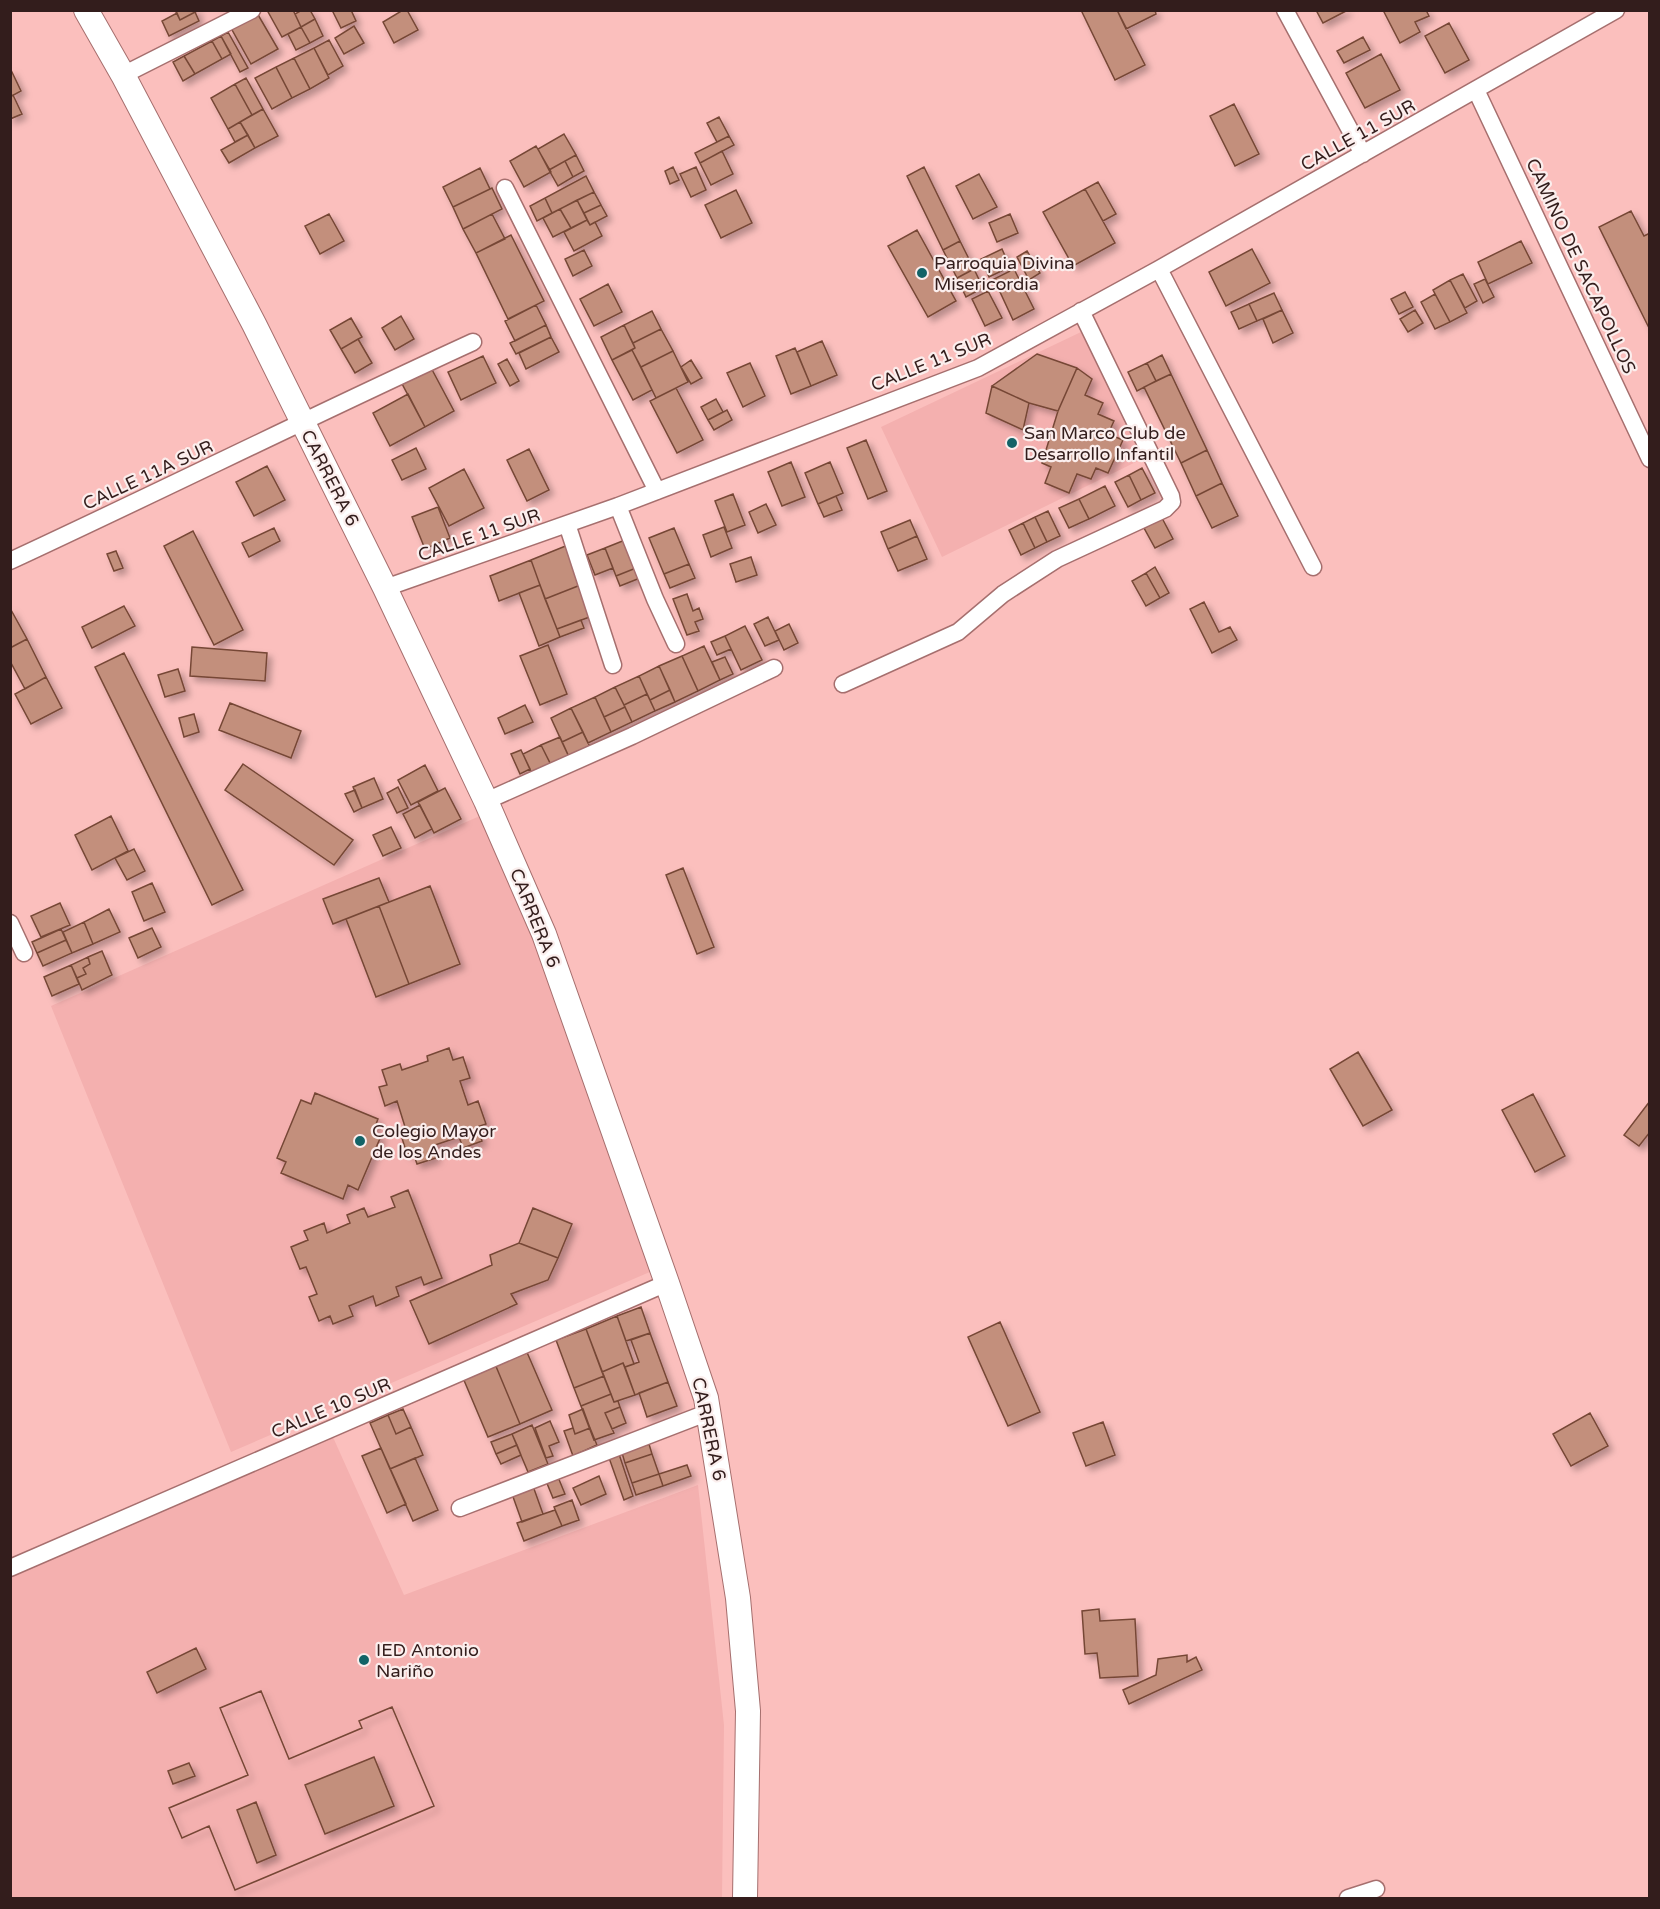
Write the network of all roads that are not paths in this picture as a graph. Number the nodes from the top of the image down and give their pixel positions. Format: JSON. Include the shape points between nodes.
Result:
{"nodes":[{"id":1,"x":86,"y":10,"type":"edge"},
{"id":2,"x":252,"y":10,"type":"edge"},
{"id":3,"x":1285,"y":10,"type":"edge"},
{"id":4,"x":1616,"y":10,"type":"edge"},
{"id":5,"x":123,"y":75,"type":"junction"},
{"id":6,"x":1476,"y":90,"type":"junction"},
{"id":7,"x":1363,"y":154,"type":"junction"},
{"id":8,"x":505,"y":188,"type":"dead end"},
{"id":9,"x":1158,"y":269,"type":"junction"},
{"id":10,"x":1081,"y":311,"type":"junction"},
{"id":11,"x":473,"y":342,"type":"dead end"},
{"id":12,"x":302,"y":423,"type":"junction"},
{"id":13,"x":1650,"y":459,"type":"edge"},
{"id":14,"x":657,"y":491,"type":"junction"},
{"id":15,"x":618,"y":506,"type":"junction"},
{"id":16,"x":567,"y":524,"type":"junction"},
{"id":17,"x":10,"y":561,"type":"edge"},
{"id":18,"x":1313,"y":567,"type":"dead end"},
{"id":19,"x":385,"y":588,"type":"junction"},
{"id":20,"x":676,"y":644,"type":"dead end"},
{"id":21,"x":613,"y":665,"type":"dead end"},
{"id":22,"x":774,"y":668,"type":"dead end"},
{"id":23,"x":843,"y":684,"type":"dead end"},
{"id":24,"x":486,"y":801,"type":"junction"},
{"id":25,"x":10,"y":923,"type":"edge"},
{"id":26,"x":24,"y":952,"type":"dead end"},
{"id":27,"x":667,"y":1283,"type":"junction"},
{"id":28,"x":709,"y":1412,"type":"junction"},
{"id":29,"x":460,"y":1508,"type":"dead end"},
{"id":30,"x":10,"y":1568,"type":"edge"},
{"id":31,"x":1376,"y":1889,"type":"dead end"},
{"id":32,"x":745,"y":1899,"type":"edge"},
{"id":33,"x":1348,"y":1899,"type":"edge"}],
"edges":[{"from":1,"to":5,"type":"main road","name":"CARRERA 6"},
{"from":2,"to":5,"type":"street"},
{"from":3,"to":7,"type":"street"},
{"from":4,"to":6,"type":"street","name":"CALLE 11 SUR"},
{"from":5,"to":12,"type":"main road","name":"CARRERA 6"},
{"from":6,"to":7,"type":"street","name":"CALLE 11 SUR"},
{"from":6,"to":13,"type":"street","name":"CAMINO DE SACAPOLLOS"},
{"from":7,"to":9,"type":"street","name":"CALLE 11 SUR"},
{"from":8,"to":14,"type":"street"},
{"from":9,"to":10,"type":"street","name":"CALLE 11 SUR"},
{"from":9,"to":18,"type":"street"},
{"from":10,"to":14,"type":"street","name":"CALLE 11 SUR","via":[[978,368]]},
{"from":10,"to":23,"type":"street","via":[[1172,502],[1165,509],[1057,559],[1003,594],[958,632]]},
{"from":11,"to":12,"type":"street","name":"CALLE 11A SUR"},
{"from":12,"to":17,"type":"street","name":"CALLE 11A SUR"},
{"from":12,"to":19,"type":"main road","name":"CARRERA 6"},
{"from":14,"to":15,"type":"street","name":"CALLE 11 SUR"},
{"from":15,"to":16,"type":"street","name":"CALLE 11 SUR"},
{"from":15,"to":20,"type":"street"},
{"from":16,"to":19,"type":"street","name":"CALLE 11 SUR"},
{"from":16,"to":21,"type":"street"},
{"from":19,"to":24,"type":"main road","name":"CARRERA 6"},
{"from":22,"to":24,"type":"street"},
{"from":24,"to":27,"type":"main road","name":"CARRERA 6","via":[[544,934]]},
{"from":25,"to":26,"type":"street"},
{"from":27,"to":28,"type":"main road","name":"CARRERA 6"},
{"from":27,"to":30,"type":"street","name":"CALLE 10 SUR"},
{"from":28,"to":29,"type":"street"},
{"from":28,"to":32,"type":"main road","name":"CARRERA 6","via":[[738,1598],[748,1711]]},
{"from":31,"to":33,"type":"street"}]}
